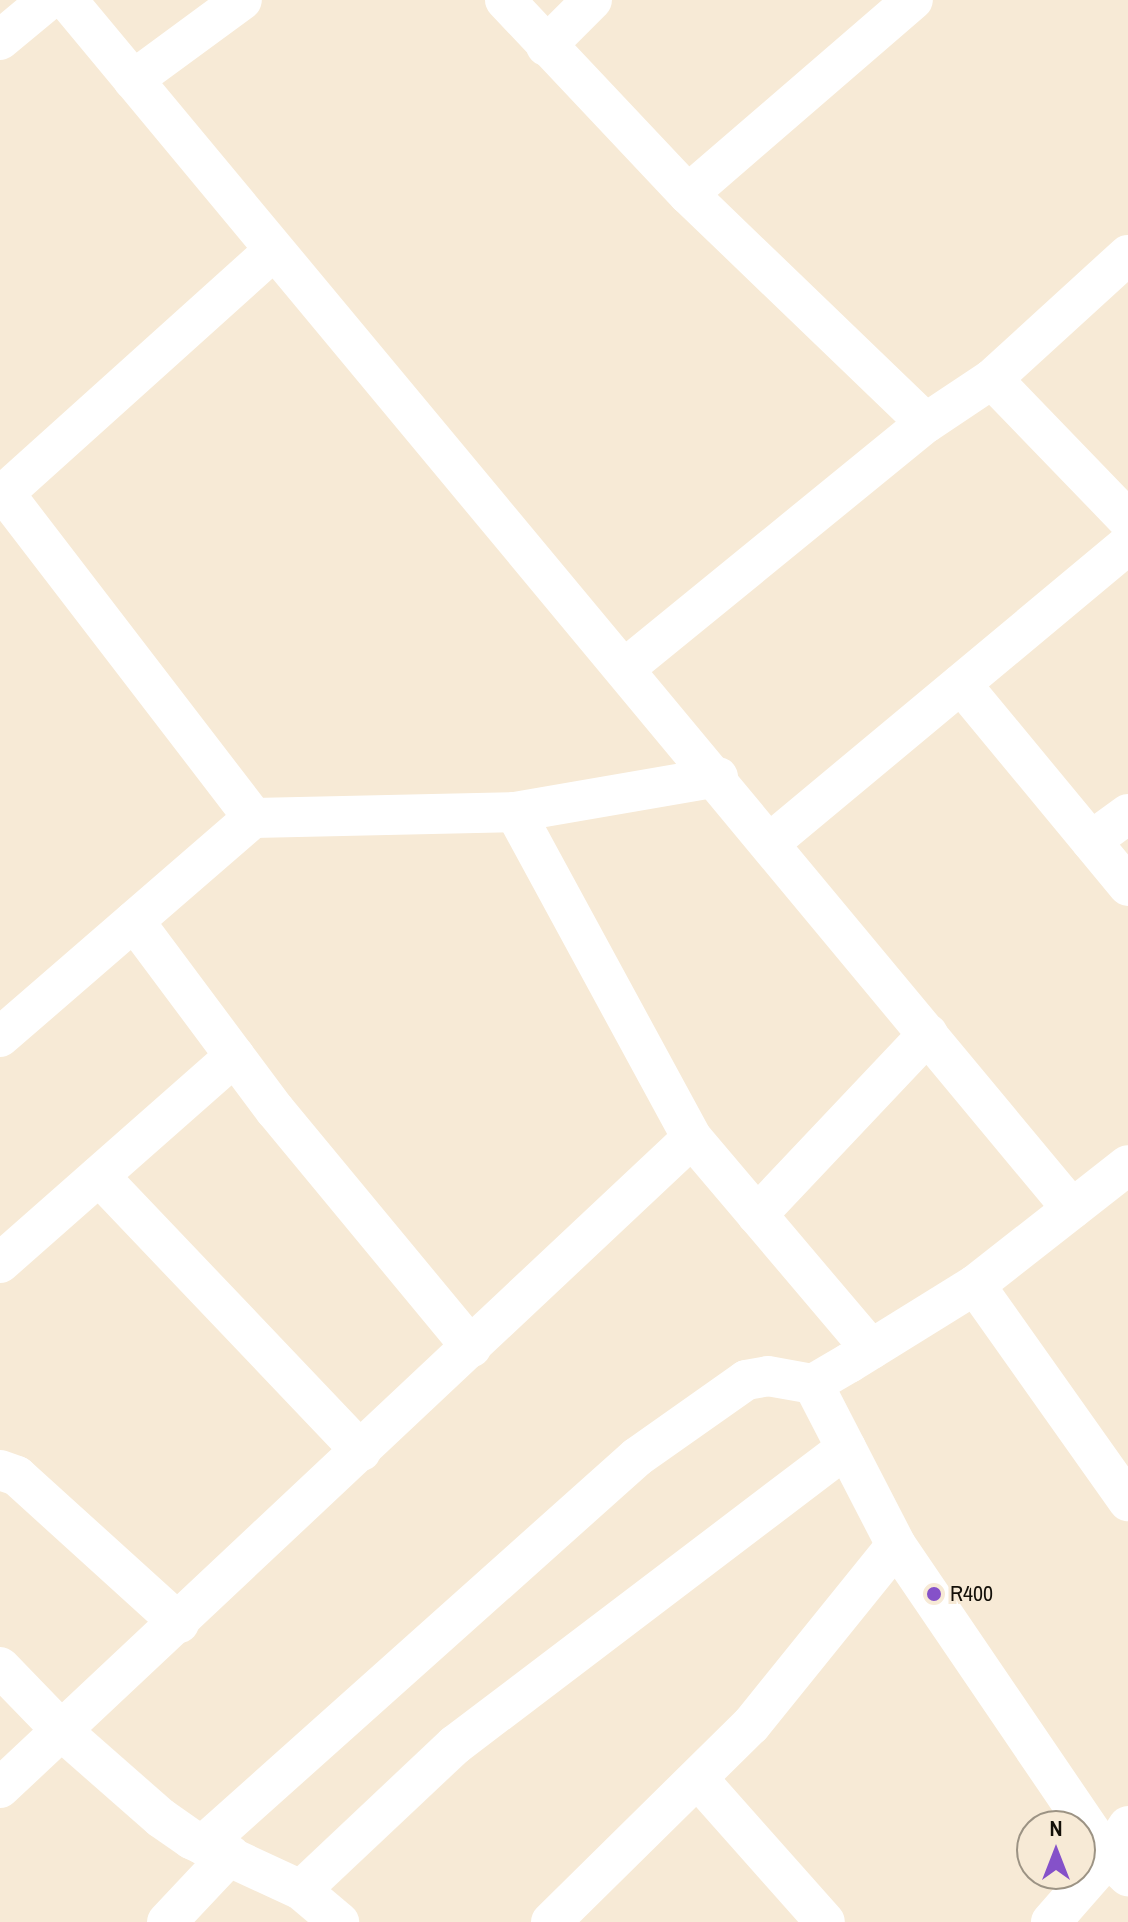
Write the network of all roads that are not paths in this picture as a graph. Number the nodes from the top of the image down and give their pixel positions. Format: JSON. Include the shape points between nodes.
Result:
{"nodes":[{"id":1,"x":48,"y":0,"type":"edge"},
{"id":2,"x":67,"y":0,"type":"edge"},
{"id":3,"x":242,"y":0,"type":"edge"},
{"id":4,"x":505,"y":0,"type":"edge"},
{"id":5,"x":592,"y":0,"type":"edge"},
{"id":6,"x":913,"y":0,"type":"edge"},
{"id":7,"x":0,"y":40,"type":"edge"},
{"id":8,"x":546,"y":46,"type":"junction"},
{"id":9,"x":133,"y":80,"type":"junction"},
{"id":10,"x":688,"y":194,"type":"junction"},
{"id":11,"x":274,"y":250,"type":"junction"},
{"id":12,"x":1128,"y":255,"type":"edge"},
{"id":13,"x":992,"y":379,"type":"junction"},
{"id":14,"x":926,"y":423,"type":"junction"},
{"id":15,"x":2,"y":495,"type":"edge"},
{"id":16,"x":1128,"y":520,"type":"edge"},
{"id":17,"x":1128,"y":545,"type":"edge"},
{"id":18,"x":624,"y":669,"type":"junction"},
{"id":19,"x":961,"y":684,"type":"junction"},
{"id":20,"x":718,"y":777,"type":"junction"},
{"id":21,"x":515,"y":812,"type":"junction"},
{"id":22,"x":1128,"y":814,"type":"edge"},
{"id":23,"x":253,"y":818,"type":"junction"},
{"id":24,"x":1091,"y":841,"type":"junction"},
{"id":25,"x":771,"y":842,"type":"junction"},
{"id":26,"x":1128,"y":886,"type":"edge"},
{"id":27,"x":134,"y":921,"type":"junction"},
{"id":28,"x":928,"y":1034,"type":"junction"},
{"id":29,"x":0,"y":1037,"type":"edge"},
{"id":30,"x":235,"y":1056,"type":"junction"},
{"id":31,"x":692,"y":1138,"type":"junction"},
{"id":32,"x":1128,"y":1165,"type":"edge"},
{"id":33,"x":99,"y":1176,"type":"junction"},
{"id":34,"x":1072,"y":1209,"type":"junction"},
{"id":35,"x":757,"y":1215,"type":"junction"},
{"id":36,"x":0,"y":1263,"type":"edge"},
{"id":37,"x":975,"y":1285,"type":"junction"},
{"id":38,"x":471,"y":1347,"type":"junction"},
{"id":39,"x":871,"y":1349,"type":"junction"},
{"id":40,"x":813,"y":1384,"type":"junction"},
{"id":41,"x":846,"y":1448,"type":"junction"},
{"id":42,"x":361,"y":1451,"type":"junction"},
{"id":43,"x":1114,"y":1451,"type":"edge"},
{"id":44,"x":0,"y":1470,"type":"edge"},
{"id":45,"x":1128,"y":1501,"type":"edge"},
{"id":46,"x":896,"y":1545,"type":"junction"},
{"id":47,"x":179,"y":1623,"type":"junction"},
{"id":48,"x":0,"y":1667,"type":"edge"},
{"id":49,"x":63,"y":1732,"type":"junction"},
{"id":50,"x":698,"y":1779,"type":"junction"},
{"id":51,"x":0,"y":1788,"type":"edge"},
{"id":52,"x":217,"y":1850,"type":"junction"},
{"id":53,"x":1121,"y":1853,"type":"edge"},
{"id":54,"x":301,"y":1890,"type":"junction"},
{"id":55,"x":167,"y":1922,"type":"edge"},
{"id":56,"x":339,"y":1922,"type":"edge"},
{"id":57,"x":551,"y":1922,"type":"edge"},
{"id":58,"x":825,"y":1922,"type":"edge"},
{"id":59,"x":1051,"y":1922,"type":"edge"}],
"edges":[{"from":1,"to":7,"type":"street"},
{"from":2,"to":9,"type":"street"},
{"from":3,"to":9,"type":"street"},
{"from":4,"to":8,"type":"street"},
{"from":5,"to":8,"type":"street"},
{"from":6,"to":10,"type":"street"},
{"from":8,"to":10,"type":"street"},
{"from":9,"to":11,"type":"street"},
{"from":10,"to":14,"type":"street"},
{"from":11,"to":15,"type":"street"},
{"from":11,"to":18,"type":"street"},
{"from":12,"to":13,"type":"street"},
{"from":13,"to":14,"type":"street"},
{"from":13,"to":16,"type":"street"},
{"from":14,"to":18,"type":"street"},
{"from":15,"to":23,"type":"street"},
{"from":17,"to":19,"type":"street"},
{"from":18,"to":20,"type":"street"},
{"from":19,"to":24,"type":"street"},
{"from":19,"to":25,"type":"street"},
{"from":20,"to":21,"type":"street"},
{"from":20,"to":25,"type":"street"},
{"from":21,"to":23,"type":"street"},
{"from":21,"to":31,"type":"street"},
{"from":22,"to":24,"type":"street"},
{"from":23,"to":27,"type":"street"},
{"from":24,"to":26,"type":"street"},
{"from":25,"to":28,"type":"street"},
{"from":27,"to":29,"type":"street"},
{"from":27,"to":30,"type":"street"},
{"from":28,"to":34,"type":"street"},
{"from":28,"to":35,"type":"street"},
{"from":30,"to":33,"type":"street"},
{"from":30,"to":38,"type":"street"},
{"from":31,"to":35,"type":"street"},
{"from":31,"to":38,"type":"street"},
{"from":32,"to":34,"type":"street"},
{"from":33,"to":36,"type":"street"},
{"from":33,"to":42,"type":"street"},
{"from":34,"to":37,"type":"street"},
{"from":35,"to":39,"type":"street"},
{"from":37,"to":39,"type":"street"},
{"from":37,"to":43,"type":"street"},
{"from":38,"to":42,"type":"street"},
{"from":39,"to":40,"type":"street"},
{"from":40,"to":41,"type":"street"},
{"from":40,"to":52,"type":"street","via":[[768,1376],[746,1380],[637,1457]]},
{"from":41,"to":46,"type":"street"},
{"from":41,"to":54,"type":"street","via":[[455,1745]]},
{"from":42,"to":47,"type":"street"},
{"from":43,"to":45,"type":"street"},
{"from":44,"to":47,"type":"street","via":[[17,1476]]},
{"from":46,"to":50,"type":"street","via":[[751,1725]]},
{"from":46,"to":53,"type":"street"},
{"from":47,"to":49,"type":"street"},
{"from":48,"to":49,"type":"street"},
{"from":49,"to":51,"type":"street"},
{"from":49,"to":52,"type":"street","via":[[161,1818]]},
{"from":50,"to":57,"type":"street"},
{"from":50,"to":58,"type":"street"},
{"from":52,"to":54,"type":"street"},
{"from":52,"to":55,"type":"street"},
{"from":53,"to":59,"type":"street"},
{"from":54,"to":56,"type":"street"}]}
